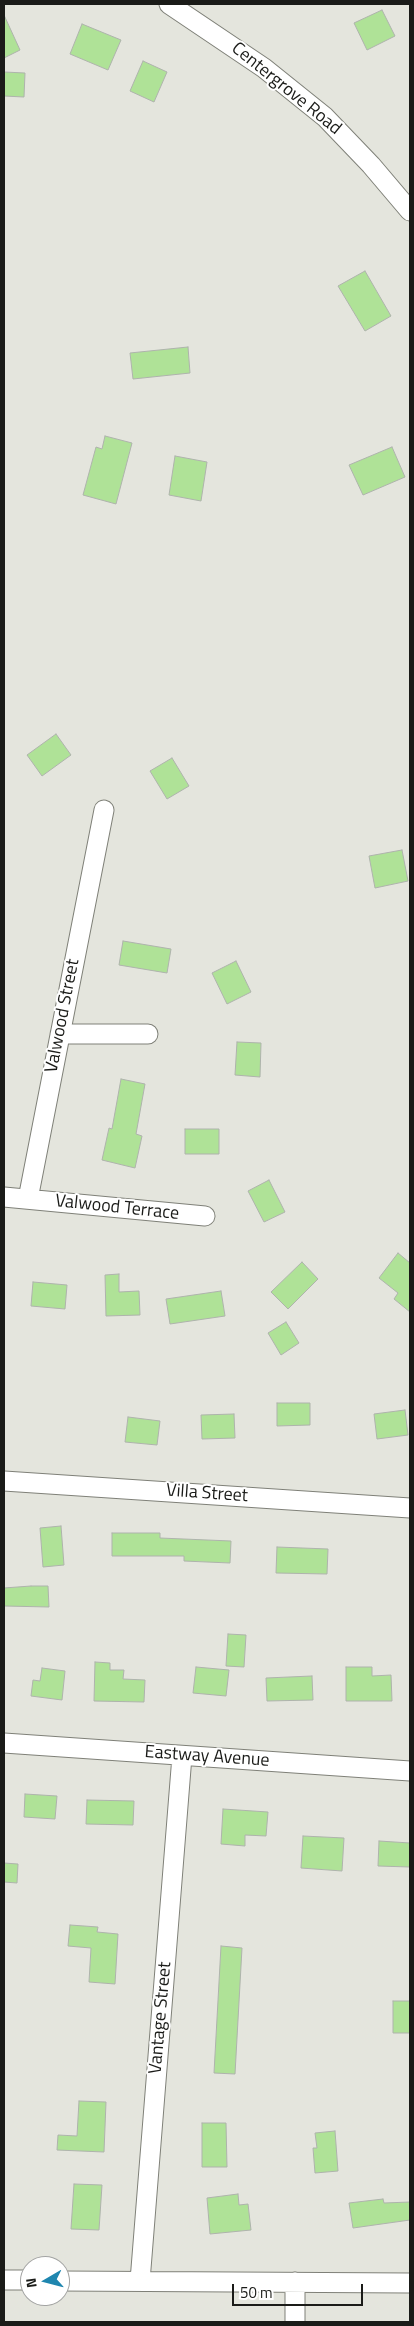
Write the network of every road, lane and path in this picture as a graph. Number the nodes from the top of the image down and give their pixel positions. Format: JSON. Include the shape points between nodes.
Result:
{"nodes":[{"id":1,"x":169,"y":4,"type":"edge"},
{"id":2,"x":410,"y":212,"type":"edge"},
{"id":3,"x":104,"y":810,"type":"dead end"},
{"id":4,"x":60,"y":1034,"type":"junction"},
{"id":5,"x":148,"y":1034,"type":"dead end"},
{"id":6,"x":4,"y":1197,"type":"edge"},
{"id":7,"x":28,"y":1199,"type":"junction"},
{"id":8,"x":205,"y":1216,"type":"dead end"},
{"id":9,"x":4,"y":1480,"type":"edge"},
{"id":10,"x":410,"y":1508,"type":"edge"},
{"id":11,"x":4,"y":1743,"type":"edge"},
{"id":12,"x":182,"y":1756,"type":"junction"},
{"id":13,"x":410,"y":1771,"type":"edge"},
{"id":14,"x":4,"y":2280,"type":"edge"},
{"id":15,"x":20,"y":2280,"type":"edge"},
{"id":16,"x":70,"y":2281,"type":"edge"},
{"id":17,"x":140,"y":2281,"type":"junction"},
{"id":18,"x":295,"y":2282,"type":"junction"},
{"id":19,"x":410,"y":2283,"type":"edge"},
{"id":20,"x":295,"y":2322,"type":"edge"}],
"edges":[{"from":1,"to":2,"type":"street","name":"Centergrove Road","via":[[264,68],[326,117]]},
{"from":3,"to":4,"type":"street","name":"Valwood Street"},
{"from":4,"to":5,"type":"street"},
{"from":4,"to":7,"type":"street","name":"Valwood Street"},
{"from":6,"to":7,"type":"street"},
{"from":7,"to":8,"type":"street","name":"Valwood Terrace"},
{"from":9,"to":10,"type":"street","name":"Villa Street"},
{"from":11,"to":12,"type":"street","name":"Eastway Avenue"},
{"from":12,"to":13,"type":"street","name":"Eastway Avenue"},
{"from":12,"to":17,"type":"street","name":"Vantage Street"},
{"from":14,"to":15,"type":"street"},
{"from":16,"to":17,"type":"street"},
{"from":17,"to":18,"type":"street"},
{"from":18,"to":19,"type":"street"},
{"from":18,"to":20,"type":"street"}]}
